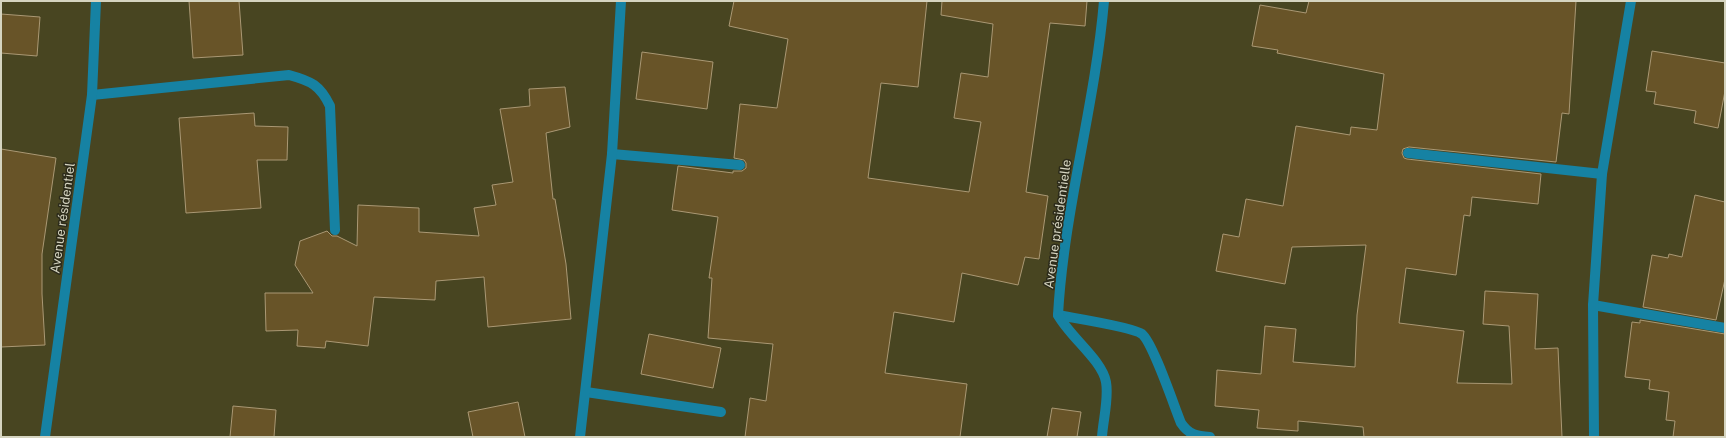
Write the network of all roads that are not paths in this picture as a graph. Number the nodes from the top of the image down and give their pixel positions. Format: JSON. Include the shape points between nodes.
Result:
{"nodes":[{"id":1,"x":96,"y":1,"type":"edge"},
{"id":2,"x":621,"y":1,"type":"edge"},
{"id":3,"x":1104,"y":1,"type":"edge"},
{"id":4,"x":1631,"y":1,"type":"edge"},
{"id":5,"x":92,"y":95,"type":"junction"},
{"id":6,"x":1408,"y":153,"type":"dead end"},
{"id":7,"x":612,"y":154,"type":"junction"},
{"id":8,"x":740,"y":166,"type":"dead end"},
{"id":9,"x":1602,"y":174,"type":"junction"},
{"id":10,"x":335,"y":230,"type":"dead end"},
{"id":11,"x":1593,"y":305,"type":"junction"},
{"id":12,"x":1058,"y":315,"type":"junction"},
{"id":13,"x":1725,"y":328,"type":"edge"},
{"id":14,"x":586,"y":392,"type":"junction"},
{"id":15,"x":720,"y":412,"type":"dead end"},
{"id":16,"x":45,"y":437,"type":"edge"},
{"id":17,"x":580,"y":437,"type":"edge"},
{"id":18,"x":1102,"y":437,"type":"edge"},
{"id":19,"x":1210,"y":437,"type":"edge"},
{"id":20,"x":1594,"y":437,"type":"edge"}],
"edges":[{"from":1,"to":5,"type":"street","name":"Avenue résidentiel"},
{"from":2,"to":7,"type":"street"},
{"from":3,"to":12,"type":"street","name":"Avenue présidentielle","via":[[1101,36],[1072,195]]},
{"from":4,"to":9,"type":"street"},
{"from":5,"to":10,"type":"street","via":[[289,75],[309,81],[323,92],[330,106]]},
{"from":5,"to":16,"type":"street","name":"Avenue résidentiel"},
{"from":6,"to":9,"type":"street"},
{"from":7,"to":8,"type":"street"},
{"from":7,"to":14,"type":"street"},
{"from":9,"to":11,"type":"street"},
{"from":11,"to":13,"type":"street"},
{"from":11,"to":20,"type":"street"},
{"from":12,"to":18,"type":"street","via":[[1064,327],[1102,370],[1107,393]]},
{"from":12,"to":19,"type":"street","via":[[1124,328],[1141,334],[1151,348],[1181,423],[1187,431],[1198,436]]},
{"from":14,"to":15,"type":"street"},
{"from":14,"to":17,"type":"street"}]}
